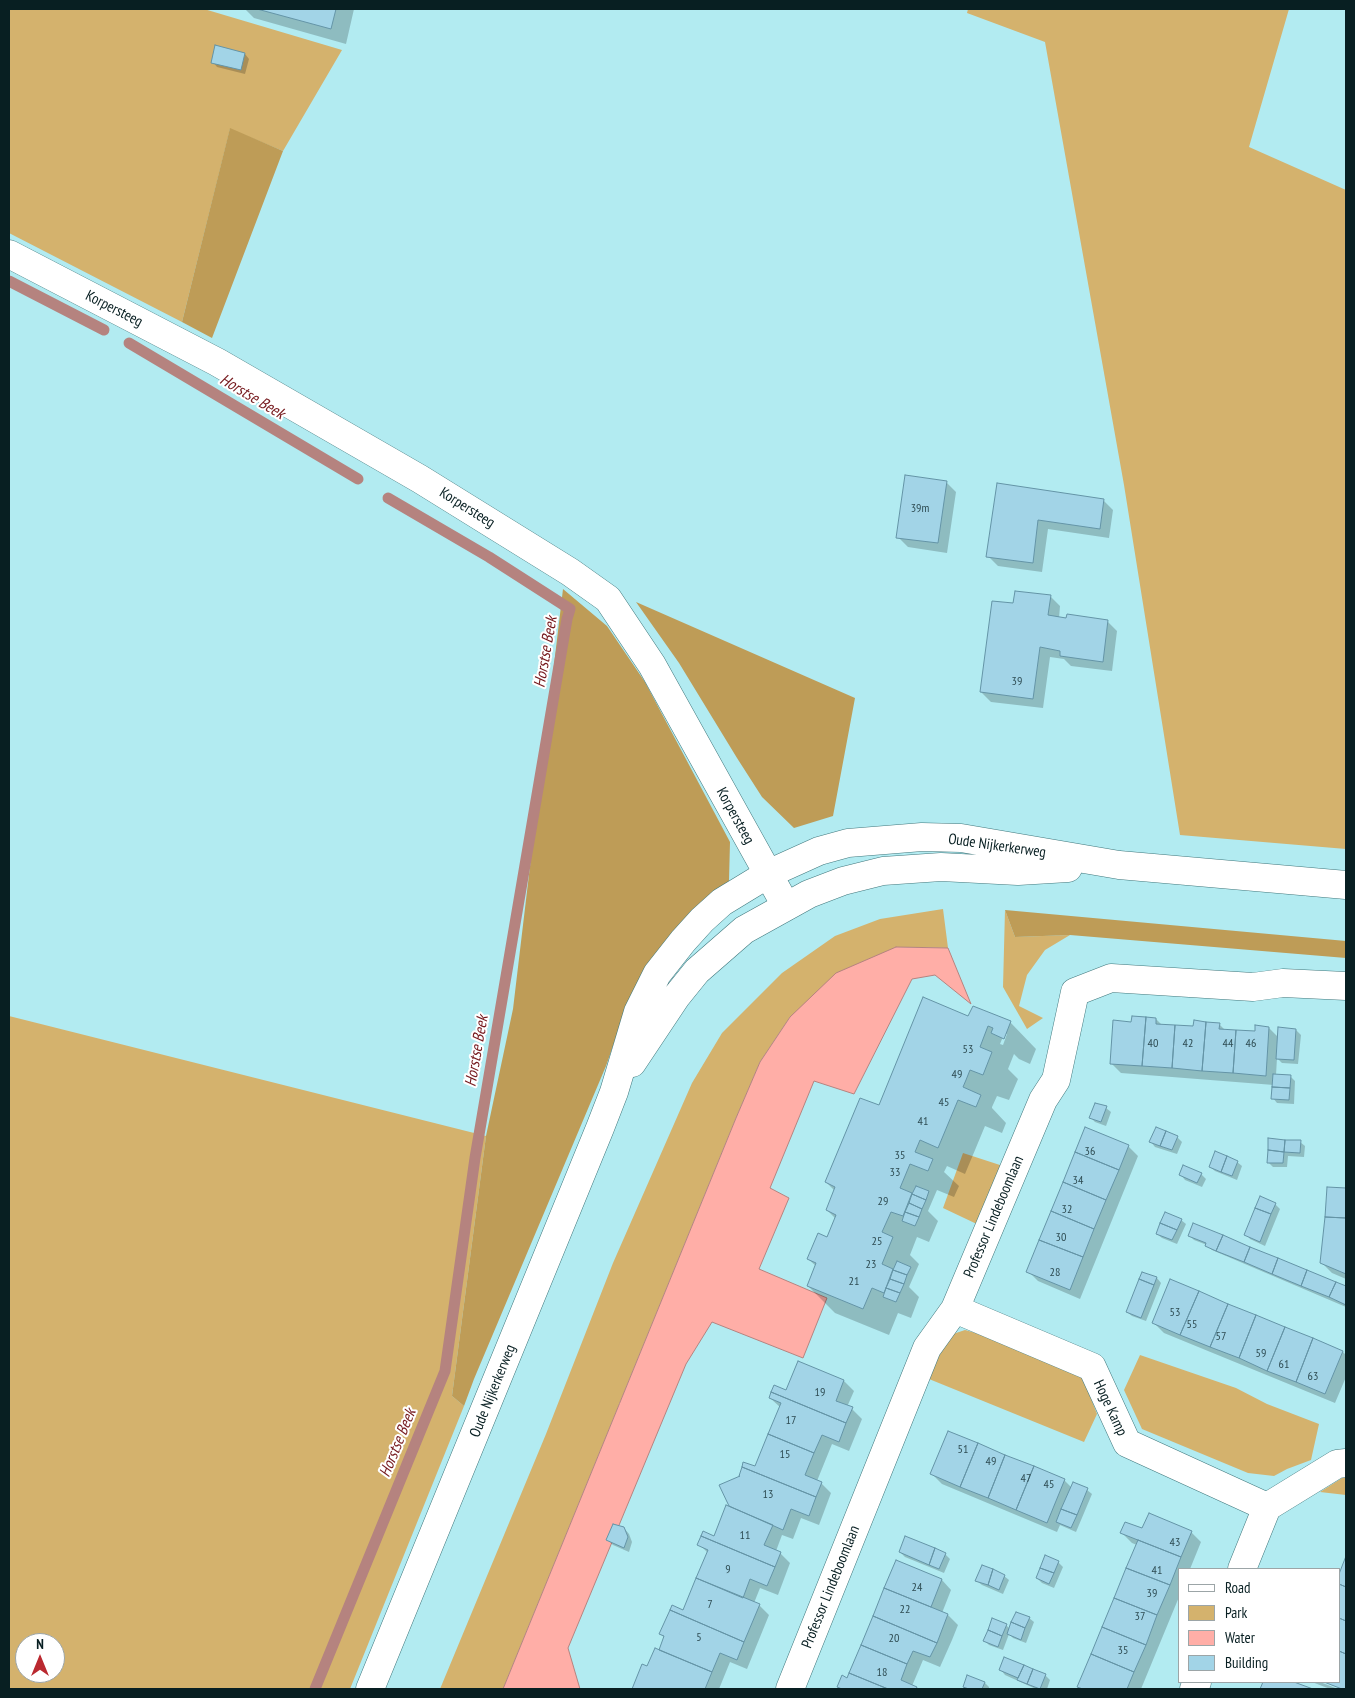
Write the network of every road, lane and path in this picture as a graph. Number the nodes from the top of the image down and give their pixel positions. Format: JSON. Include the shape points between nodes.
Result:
{"nodes":[{"id":1,"x":9,"y":254,"type":"edge"},
{"id":2,"x":1118,"y":865,"type":"junction"},
{"id":3,"x":768,"y":874,"type":"junction"},
{"id":4,"x":1346,"y":885,"type":"edge"},
{"id":5,"x":786,"y":906,"type":"junction"},
{"id":6,"x":1346,"y":986,"type":"edge"},
{"id":7,"x":614,"y":1092,"type":"junction"},
{"id":8,"x":955,"y":1309,"type":"junction"},
{"id":9,"x":1346,"y":1462,"type":"edge"},
{"id":10,"x":1268,"y":1507,"type":"junction"},
{"id":11,"x":1242,"y":1568,"type":"edge"},
{"id":12,"x":370,"y":1689,"type":"edge"},
{"id":13,"x":790,"y":1689,"type":"edge"}],
"edges":[{"from":1,"to":3,"type":"street","name":"Korpersteeg","via":[[226,366],[420,479],[608,599],[652,665]]},
{"from":2,"to":3,"type":"street","name":"Oude Nijkerkerweg","via":[[961,838],[922,837],[848,843],[820,851]]},
{"from":2,"to":4,"type":"street","name":"Oude Nijkerkerweg"},
{"from":2,"to":5,"type":"street","name":"Oude Nijkerkerweg","via":[[1018,870],[941,867],[883,871],[843,881]]},
{"from":3,"to":5,"type":"street","name":"Korpersteeg"},
{"from":3,"to":7,"type":"street","name":"Oude Nijkerkerweg","via":[[722,902],[702,920],[657,974],[638,1012]]},
{"from":5,"to":7,"type":"street","name":"Oude Nijkerkerweg","via":[[744,930],[698,971],[676,997]]},
{"from":6,"to":8,"type":"street","name":"Professor Lindeboomlaan","via":[[1283,983],[1253,987],[1111,978],[1075,992],[1056,1080],[1044,1100]]},
{"from":7,"to":12,"type":"street","name":"Oude Nijkerkerweg"},
{"from":8,"to":10,"type":"street","name":"Hoge Kamp","via":[[1092,1367],[1127,1443]]},
{"from":8,"to":13,"type":"street","name":"Professor Lindeboomlaan","via":[[927,1348]]},
{"from":9,"to":10,"type":"street"},
{"from":10,"to":11,"type":"street"}]}
